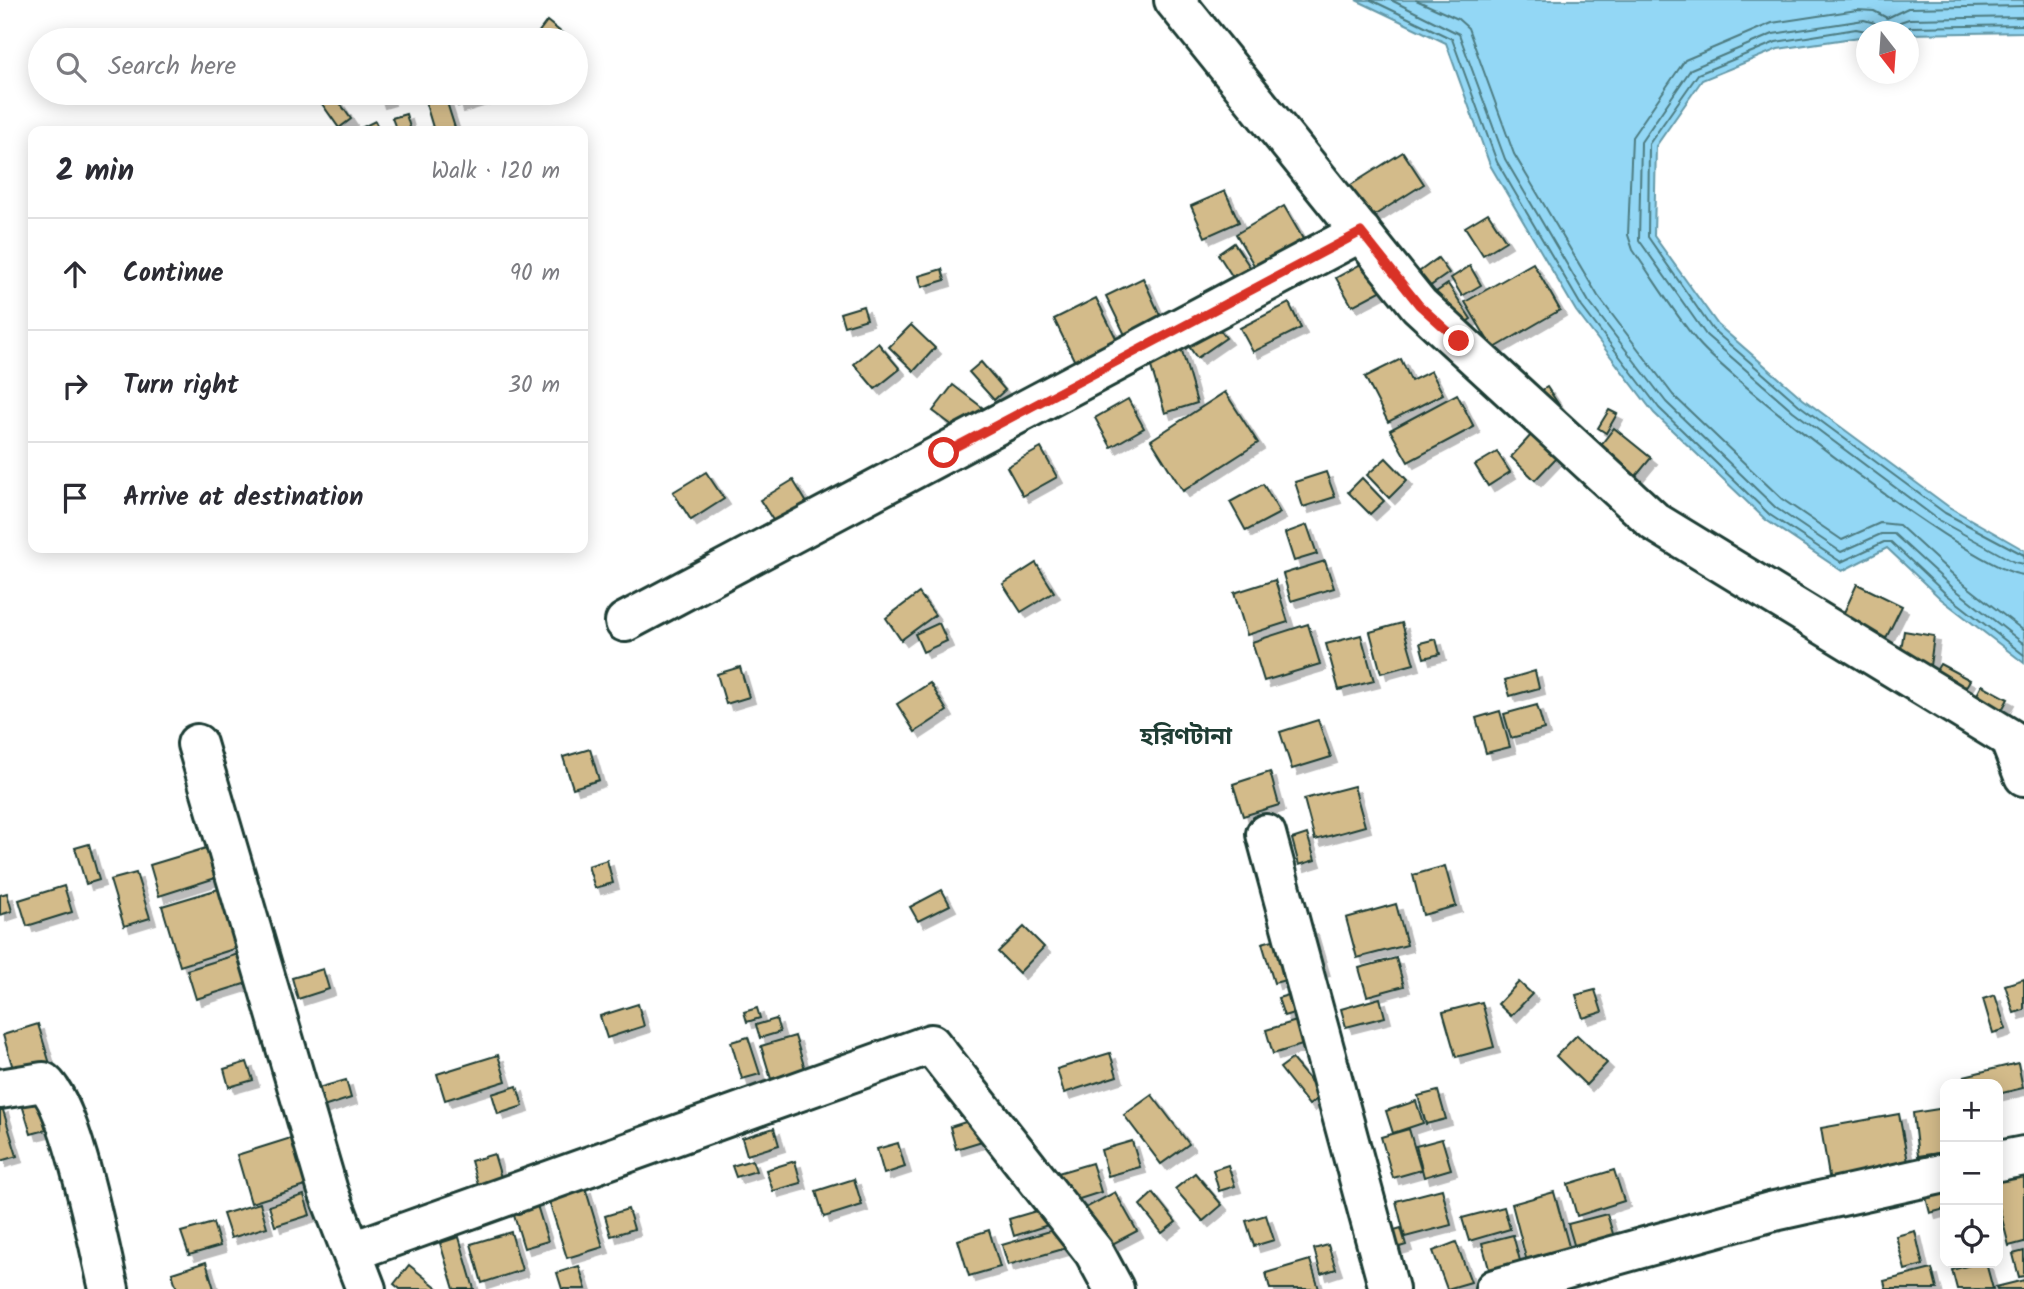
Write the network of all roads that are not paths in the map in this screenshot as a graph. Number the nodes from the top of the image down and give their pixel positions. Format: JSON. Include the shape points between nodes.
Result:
{"nodes":[{"id":1,"x":1174,"y":0,"type":"edge"},
{"id":2,"x":1361,"y":232,"type":"junction"},
{"id":3,"x":625,"y":622,"type":"dead end"},
{"id":4,"x":197,"y":744,"type":"dead end"},
{"id":5,"x":2024,"y":776,"type":"edge"},
{"id":6,"x":1266,"y":834,"type":"dead end"},
{"id":7,"x":0,"y":1089,"type":"edge"},
{"id":8,"x":2024,"y":1156,"type":"edge"},
{"id":9,"x":2003,"y":1160,"type":"edge"},
{"id":10,"x":1940,"y":1174,"type":"edge"},
{"id":11,"x":353,"y":1251,"type":"junction"},
{"id":12,"x":109,"y":1289,"type":"edge"},
{"id":13,"x":366,"y":1289,"type":"edge"},
{"id":14,"x":1114,"y":1289,"type":"edge"},
{"id":15,"x":1389,"y":1289,"type":"edge"},
{"id":16,"x":1495,"y":1289,"type":"edge"}],
"edges":[{"from":1,"to":2,"type":"street"},
{"from":2,"to":3,"type":"street"},
{"from":2,"to":5,"type":"street","via":[[1419,305],[1655,522],[2009,738]]},
{"from":4,"to":11,"type":"street","via":[[328,1191]]},
{"from":6,"to":15,"type":"street"},
{"from":7,"to":12,"type":"street","via":[[43,1082],[53,1089],[65,1117]]},
{"from":8,"to":9,"type":"street"},
{"from":10,"to":16,"type":"street","via":[[1770,1212]]},
{"from":11,"to":13,"type":"street"},
{"from":11,"to":14,"type":"street","via":[[931,1044],[1094,1252]]}]}
